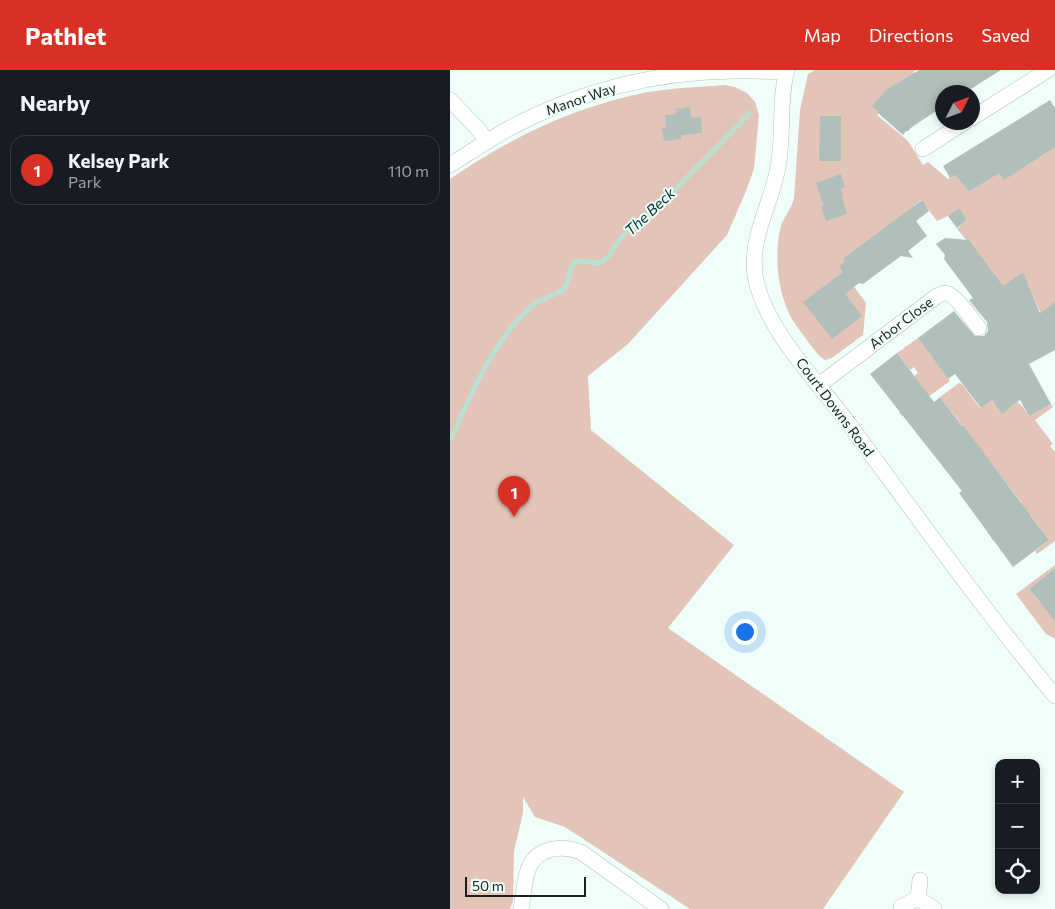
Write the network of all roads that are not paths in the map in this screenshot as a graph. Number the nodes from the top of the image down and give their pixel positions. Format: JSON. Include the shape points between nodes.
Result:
{"nodes":[{"id":1,"x":1048,"y":70,"type":"edge"},
{"id":2,"x":786,"y":71,"type":"edge"},
{"id":3,"x":450,"y":100,"type":"edge"},
{"id":4,"x":980,"y":113,"type":"edge"},
{"id":5,"x":953,"y":130,"type":"edge"},
{"id":6,"x":487,"y":142,"type":"junction"},
{"id":7,"x":923,"y":149,"type":"dead end"},
{"id":8,"x":450,"y":165,"type":"edge"},
{"id":9,"x":979,"y":328,"type":"dead end"},
{"id":10,"x":819,"y":385,"type":"junction"},
{"id":11,"x":1055,"y":696,"type":"edge"},
{"id":12,"x":920,"y":880,"type":"dead end"},
{"id":13,"x":918,"y":898,"type":"junction"},
{"id":14,"x":901,"y":907,"type":"dead end"},
{"id":15,"x":521,"y":909,"type":"edge"},
{"id":16,"x":661,"y":909,"type":"edge"},
{"id":17,"x":934,"y":909,"type":"edge"}],
"edges":[{"from":1,"to":4,"type":"street"},
{"from":2,"to":6,"type":"street","name":"Manor Way","via":[[725,71],[633,82],[553,108]]},
{"from":2,"to":10,"type":"street","name":"Court Downs Road","via":[[778,171],[758,231],[755,274],[767,311]]},
{"from":3,"to":6,"type":"street"},
{"from":5,"to":7,"type":"street"},
{"from":6,"to":8,"type":"street","name":"Manor Way"},
{"from":9,"to":10,"type":"street","name":"Arbor Close","via":[[953,298],[944,293]]},
{"from":10,"to":11,"type":"street","name":"Court Downs Road","via":[[985,608]]},
{"from":12,"to":13,"type":"street"},
{"from":13,"to":14,"type":"street"},
{"from":13,"to":17,"type":"street"},
{"from":15,"to":16,"type":"street","via":[[528,870],[533,861],[557,848],[581,852]]}]}
